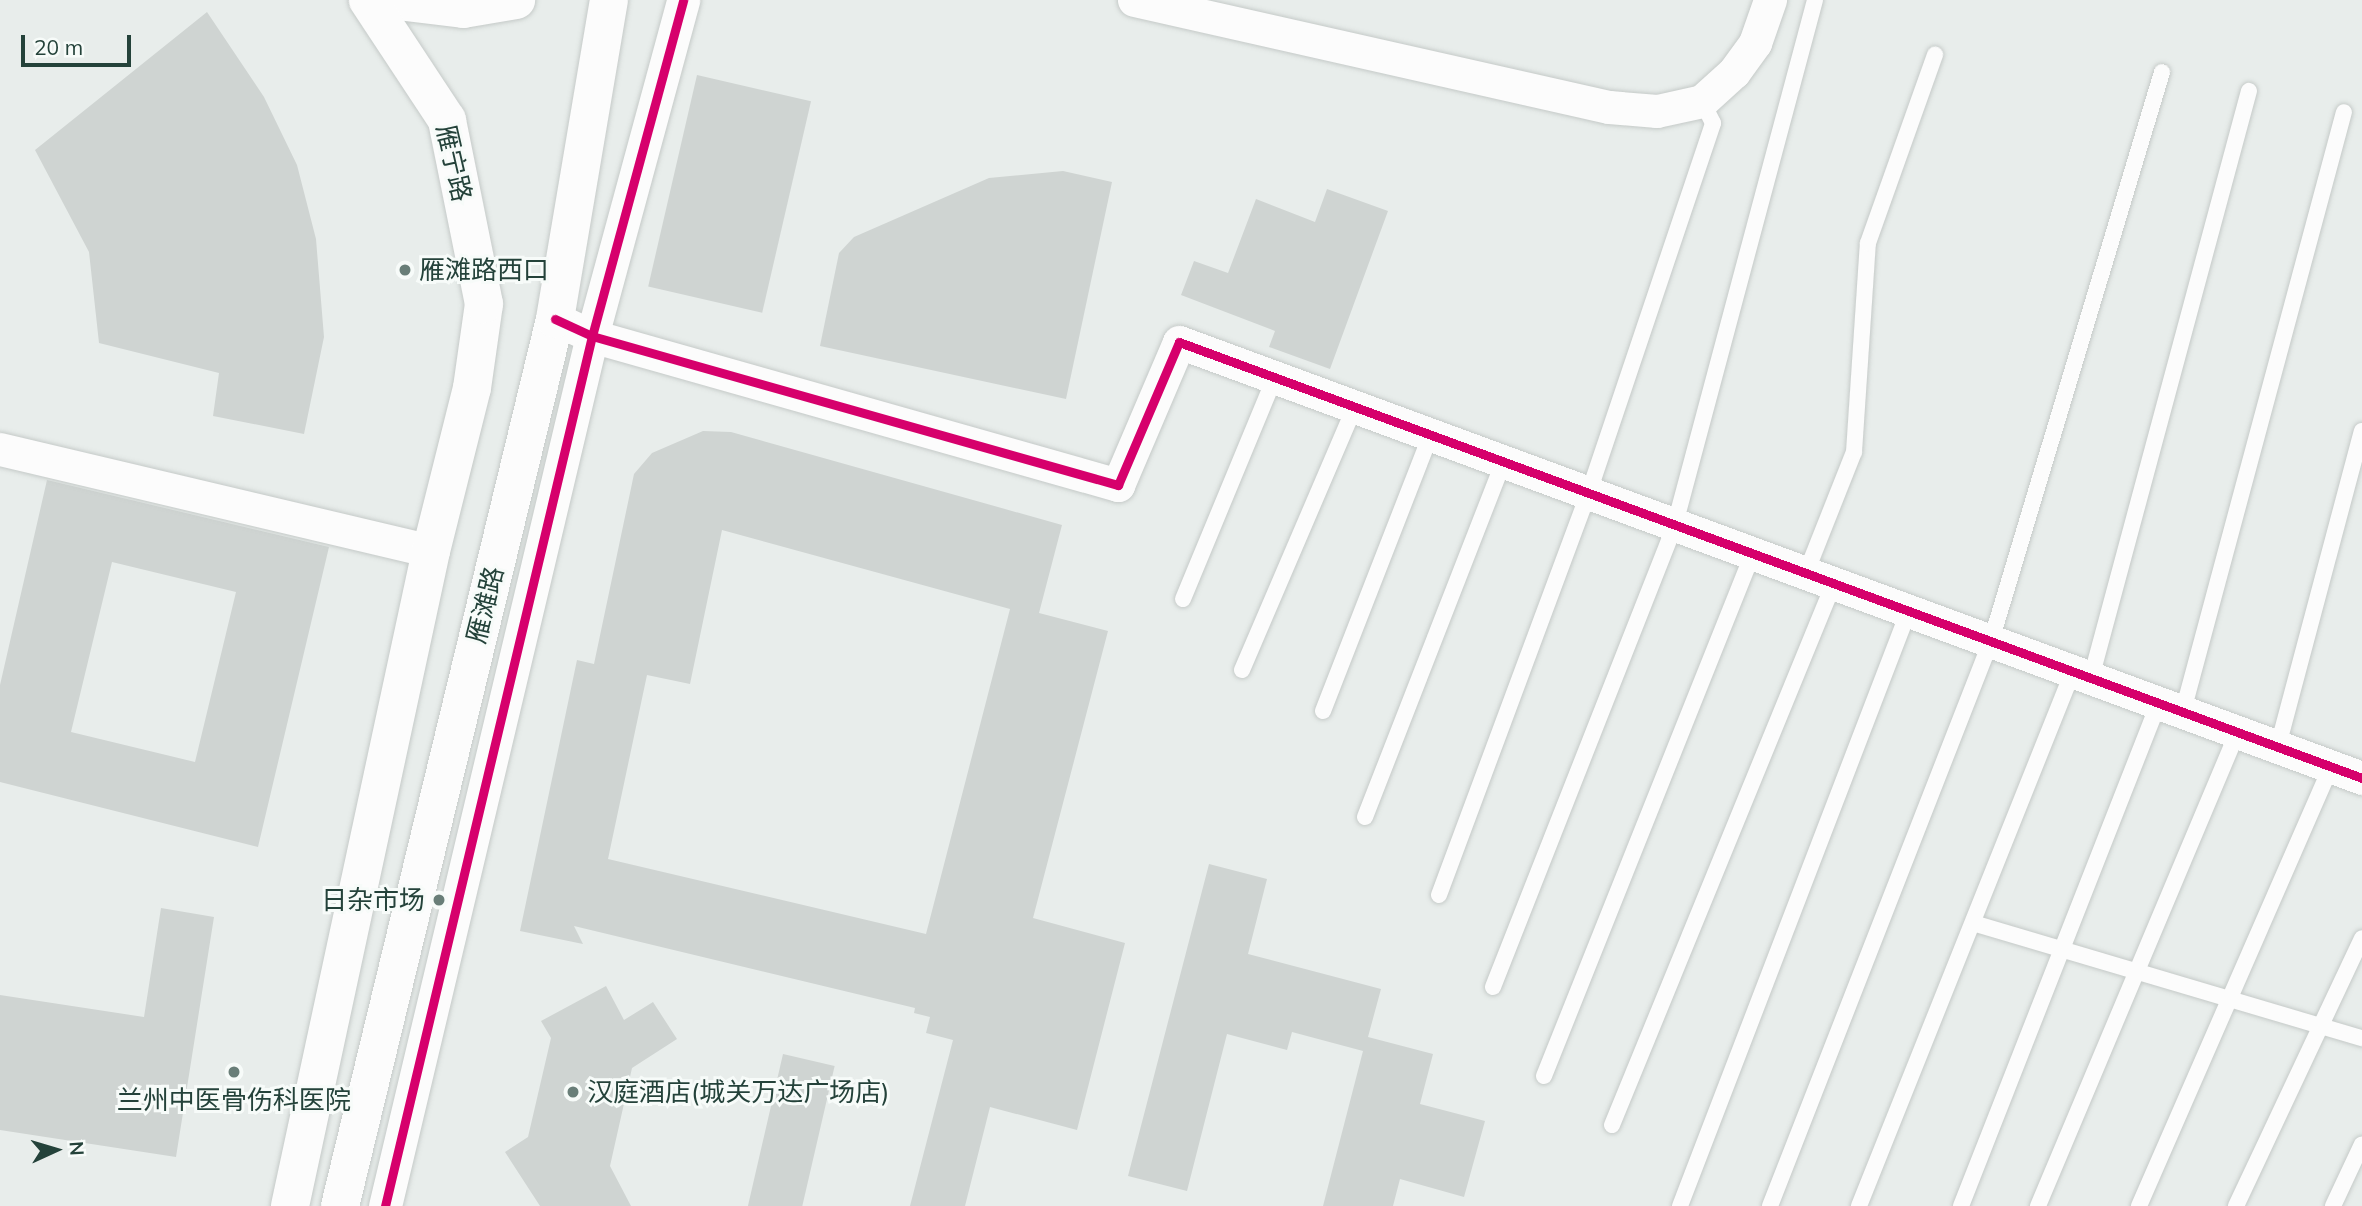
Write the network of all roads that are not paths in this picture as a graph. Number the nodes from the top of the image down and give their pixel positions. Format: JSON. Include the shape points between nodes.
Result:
{"nodes":[{"id":1,"x":368,"y":0,"type":"edge"},
{"id":2,"x":389,"y":0,"type":"edge"},
{"id":3,"x":516,"y":0,"type":"edge"},
{"id":4,"x":609,"y":0,"type":"edge"},
{"id":5,"x":683,"y":0,"type":"edge"},
{"id":6,"x":1134,"y":0,"type":"edge"},
{"id":7,"x":1770,"y":0,"type":"edge"},
{"id":8,"x":1815,"y":0,"type":"edge"},
{"id":9,"x":1935,"y":55,"type":"dead end"},
{"id":10,"x":2162,"y":72,"type":"dead end"},
{"id":11,"x":2249,"y":91,"type":"dead end"},
{"id":12,"x":1702,"y":101,"type":"junction"},
{"id":13,"x":2344,"y":112,"type":"dead end"},
{"id":14,"x":555,"y":319,"type":"junction"},
{"id":15,"x":592,"y":336,"type":"junction"},
{"id":16,"x":1275,"y":376,"type":"junction"},
{"id":17,"x":1355,"y":406,"type":"junction"},
{"id":18,"x":2362,"y":431,"type":"edge"},
{"id":19,"x":1431,"y":434,"type":"junction"},
{"id":20,"x":0,"y":449,"type":"edge"},
{"id":21,"x":1504,"y":461,"type":"junction"},
{"id":22,"x":1589,"y":492,"type":"junction"},
{"id":23,"x":1675,"y":524,"type":"junction"},
{"id":24,"x":431,"y":551,"type":"junction"},
{"id":25,"x":1753,"y":553,"type":"junction"},
{"id":26,"x":1820,"y":578,"type":"junction"},
{"id":27,"x":1183,"y":599,"type":"dead end"},
{"id":28,"x":1909,"y":610,"type":"junction"},
{"id":29,"x":1992,"y":640,"type":"junction"},
{"id":30,"x":1242,"y":670,"type":"dead end"},
{"id":31,"x":2082,"y":674,"type":"junction"},
{"id":32,"x":2171,"y":707,"type":"junction"},
{"id":33,"x":1323,"y":711,"type":"dead end"},
{"id":34,"x":2238,"y":732,"type":"junction"},
{"id":35,"x":2277,"y":746,"type":"junction"},
{"id":36,"x":2332,"y":766,"type":"junction"},
{"id":37,"x":2362,"y":778,"type":"edge"},
{"id":38,"x":1365,"y":817,"type":"dead end"},
{"id":39,"x":1439,"y":895,"type":"dead end"},
{"id":40,"x":1973,"y":923,"type":"junction"},
{"id":41,"x":2362,"y":938,"type":"edge"},
{"id":42,"x":2061,"y":949,"type":"junction"},
{"id":43,"x":2136,"y":971,"type":"junction"},
{"id":44,"x":1493,"y":987,"type":"dead end"},
{"id":45,"x":2229,"y":999,"type":"junction"},
{"id":46,"x":2320,"y":1026,"type":"junction"},
{"id":47,"x":2362,"y":1038,"type":"edge"},
{"id":48,"x":1544,"y":1076,"type":"dead end"},
{"id":49,"x":1612,"y":1125,"type":"dead end"},
{"id":50,"x":2362,"y":1144,"type":"edge"},
{"id":51,"x":290,"y":1206,"type":"edge"},
{"id":52,"x":340,"y":1206,"type":"edge"},
{"id":53,"x":384,"y":1206,"type":"edge"},
{"id":54,"x":1680,"y":1206,"type":"edge"},
{"id":55,"x":1770,"y":1206,"type":"edge"},
{"id":56,"x":1859,"y":1206,"type":"edge"},
{"id":57,"x":1961,"y":1206,"type":"edge"},
{"id":58,"x":2038,"y":1206,"type":"edge"},
{"id":59,"x":2139,"y":1206,"type":"edge"},
{"id":60,"x":2236,"y":1206,"type":"edge"},
{"id":61,"x":2333,"y":1206,"type":"edge"}],
"edges":[{"from":1,"to":24,"type":"main road","name":"雁宁路","via":[[447,120],[484,304],[472,388]]},
{"from":2,"to":3,"type":"main road","via":[[463,9]]},
{"from":4,"to":14,"type":"main road","name":"雁滩路"},
{"from":5,"to":15,"type":"street"},
{"from":6,"to":12,"type":"street","via":[[1609,107],[1657,111]]},
{"from":7,"to":12,"type":"street","via":[[1755,43]]},
{"from":8,"to":23,"type":"lane"},
{"from":9,"to":26,"type":"lane","via":[[1868,243],[1854,452]]},
{"from":10,"to":29,"type":"lane"},
{"from":11,"to":31,"type":"lane"},
{"from":12,"to":22,"type":"lane","via":[[1713,122]]},
{"from":13,"to":32,"type":"lane"},
{"from":14,"to":15,"type":"street"},
{"from":14,"to":52,"type":"main road","name":"雁滩路"},
{"from":15,"to":16,"type":"street","via":[[1118,485],[1179,342]]},
{"from":15,"to":53,"type":"street"},
{"from":16,"to":17,"type":"street"},
{"from":16,"to":27,"type":"lane"},
{"from":17,"to":19,"type":"street"},
{"from":17,"to":30,"type":"lane"},
{"from":18,"to":35,"type":"lane"},
{"from":19,"to":21,"type":"street"},
{"from":19,"to":33,"type":"lane"},
{"from":20,"to":24,"type":"street"},
{"from":21,"to":22,"type":"street"},
{"from":21,"to":38,"type":"lane"},
{"from":22,"to":23,"type":"street"},
{"from":22,"to":39,"type":"lane"},
{"from":23,"to":25,"type":"street"},
{"from":23,"to":44,"type":"lane"},
{"from":24,"to":51,"type":"main road"},
{"from":25,"to":26,"type":"street"},
{"from":25,"to":48,"type":"lane"},
{"from":26,"to":28,"type":"street"},
{"from":26,"to":49,"type":"lane"},
{"from":28,"to":29,"type":"street"},
{"from":28,"to":54,"type":"lane"},
{"from":29,"to":31,"type":"street"},
{"from":29,"to":55,"type":"lane"},
{"from":31,"to":32,"type":"street"},
{"from":31,"to":40,"type":"lane"},
{"from":32,"to":34,"type":"street"},
{"from":32,"to":42,"type":"lane"},
{"from":34,"to":35,"type":"street"},
{"from":34,"to":43,"type":"lane"},
{"from":35,"to":36,"type":"street"},
{"from":36,"to":37,"type":"street"},
{"from":36,"to":45,"type":"lane"},
{"from":40,"to":42,"type":"lane"},
{"from":40,"to":56,"type":"lane"},
{"from":41,"to":46,"type":"lane"},
{"from":42,"to":43,"type":"lane"},
{"from":42,"to":57,"type":"lane"},
{"from":43,"to":45,"type":"lane"},
{"from":43,"to":58,"type":"lane"},
{"from":45,"to":46,"type":"lane"},
{"from":45,"to":59,"type":"lane"},
{"from":46,"to":47,"type":"lane"},
{"from":46,"to":60,"type":"lane"},
{"from":50,"to":61,"type":"lane"}]}
